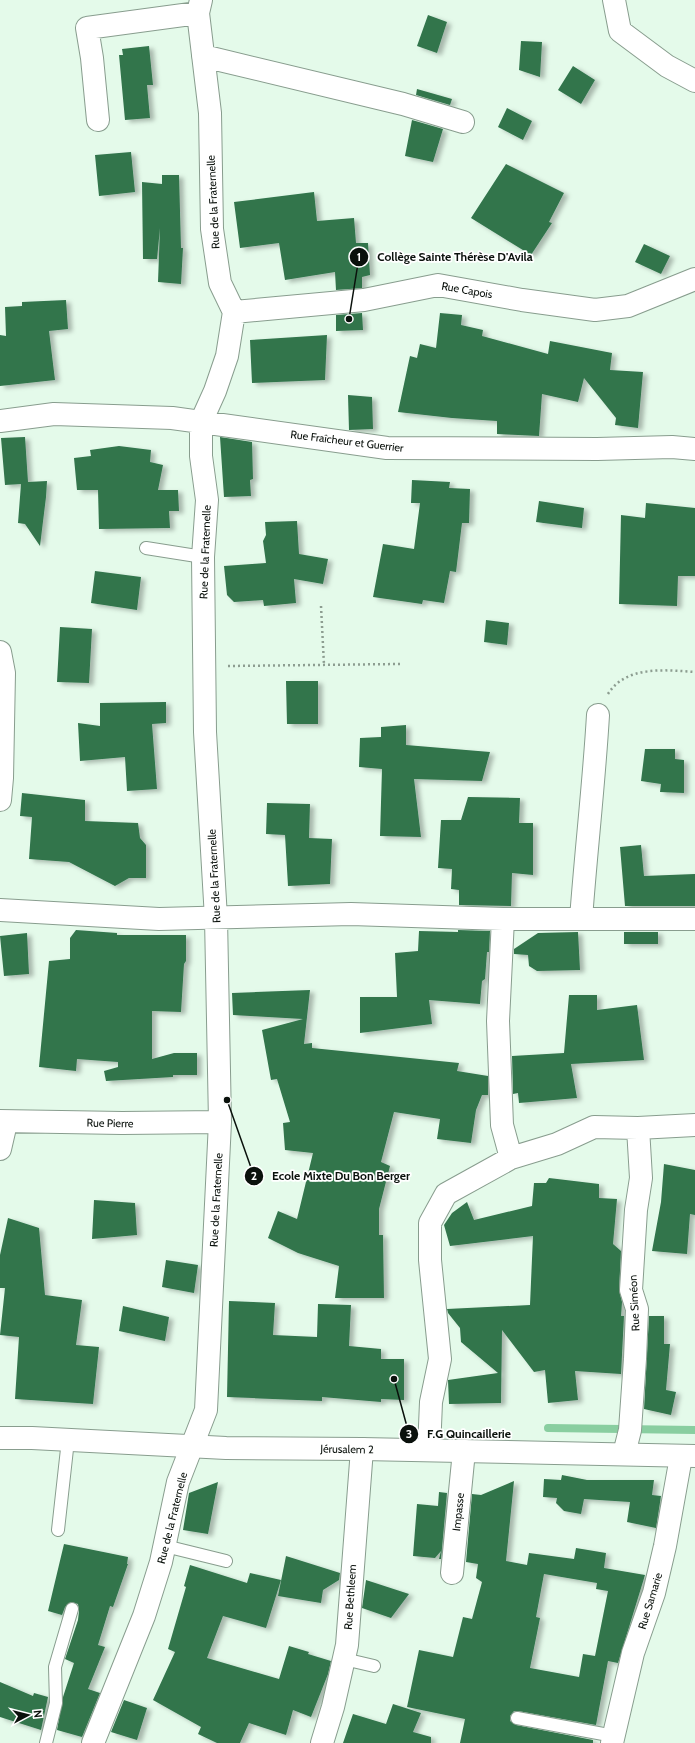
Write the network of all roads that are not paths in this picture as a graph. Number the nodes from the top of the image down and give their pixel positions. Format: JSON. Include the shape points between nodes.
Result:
{"nodes":[{"id":1,"x":614,"y":0,"type":"edge"},
{"id":2,"x":200,"y":6,"type":"edge"},
{"id":3,"x":203,"y":56,"type":"junction"},
{"id":4,"x":695,"y":81,"type":"edge"},
{"id":5,"x":98,"y":120,"type":"dead end"},
{"id":6,"x":463,"y":122,"type":"dead end"},
{"id":7,"x":695,"y":279,"type":"edge"},
{"id":8,"x":234,"y":312,"type":"junction"},
{"id":9,"x":0,"y":421,"type":"edge"},
{"id":10,"x":201,"y":422,"type":"junction"},
{"id":11,"x":695,"y":449,"type":"edge"},
{"id":12,"x":146,"y":548,"type":"dead end"},
{"id":13,"x":203,"y":557,"type":"junction"},
{"id":14,"x":0,"y":652,"type":"edge"},
{"id":15,"x":598,"y":715,"type":"road end"},
{"id":16,"x":0,"y":800,"type":"edge"},
{"id":17,"x":0,"y":910,"type":"edge"},
{"id":18,"x":216,"y":918,"type":"junction"},
{"id":19,"x":503,"y":919,"type":"junction"},
{"id":20,"x":581,"y":919,"type":"junction"},
{"id":21,"x":695,"y":919,"type":"edge"},
{"id":22,"x":3,"y":1122,"type":"edge"},
{"id":23,"x":220,"y":1122,"type":"junction"},
{"id":24,"x":695,"y":1125,"type":"edge"},
{"id":25,"x":638,"y":1128,"type":"junction"},
{"id":26,"x":0,"y":1148,"type":"edge"},
{"id":27,"x":511,"y":1158,"type":"junction"},
{"id":28,"x":0,"y":1438,"type":"edge"},
{"id":29,"x":68,"y":1440,"type":"junction"},
{"id":30,"x":192,"y":1447,"type":"junction"},
{"id":31,"x":362,"y":1449,"type":"junction"},
{"id":32,"x":429,"y":1450,"type":"junction"},
{"id":33,"x":464,"y":1451,"type":"junction"},
{"id":34,"x":624,"y":1454,"type":"junction"},
{"id":35,"x":688,"y":1457,"type":"edge"},
{"id":36,"x":58,"y":1530,"type":"dead end"},
{"id":37,"x":165,"y":1546,"type":"junction"},
{"id":38,"x":226,"y":1561,"type":"dead end"},
{"id":39,"x":452,"y":1573,"type":"dead end"},
{"id":40,"x":72,"y":1609,"type":"dead end"},
{"id":41,"x":344,"y":1659,"type":"junction"},
{"id":42,"x":374,"y":1666,"type":"dead end"},
{"id":43,"x":517,"y":1718,"type":"dead end"},
{"id":44,"x":613,"y":1740,"type":"edge"},
{"id":45,"x":46,"y":1743,"type":"edge"},
{"id":46,"x":93,"y":1743,"type":"edge"},
{"id":47,"x":322,"y":1743,"type":"edge"}],
"edges":[{"from":1,"to":4,"type":"street","via":[[620,31],[667,66]]},
{"from":2,"to":3,"type":"street","name":"Rue de la Fraternelle"},
{"from":2,"to":5,"type":"street","via":[[87,28]]},
{"from":3,"to":6,"type":"street","via":[[403,104]]},
{"from":3,"to":8,"type":"street","name":"Rue de la Fraternelle","via":[[210,113],[212,229],[220,283]]},
{"from":7,"to":8,"type":"street","name":"Rue Capois","via":[[628,306],[595,310],[438,285],[364,300]]},
{"from":8,"to":10,"type":"street","name":"Rue de la Fraternelle","via":[[227,356]]},
{"from":9,"to":10,"type":"street","name":"Rue Fraîcheur et Guerrier","via":[[54,414],[172,418]]},
{"from":10,"to":11,"type":"street","name":"Rue Fraîcheur et Guerrier","via":[[387,448]]},
{"from":10,"to":13,"type":"street","name":"Rue de la Fraternelle","via":[[201,456],[207,500]]},
{"from":12,"to":13,"type":"lane"},
{"from":13,"to":18,"type":"street","name":"Rue de la Fraternelle","via":[[205,732]]},
{"from":14,"to":16,"type":"street","via":[[4,673]]},
{"from":15,"to":20,"type":"street"},
{"from":17,"to":18,"type":"street","via":[[159,919]]},
{"from":18,"to":19,"type":"street","via":[[352,914]]},
{"from":18,"to":23,"type":"street","name":"Rue de la Fraternelle"},
{"from":19,"to":20,"type":"street"},
{"from":19,"to":27,"type":"street","via":[[498,1021],[502,1125]]},
{"from":20,"to":21,"type":"street"},
{"from":22,"to":23,"type":"street","name":"Rue Pierre"},
{"from":22,"to":26,"type":"street"},
{"from":23,"to":30,"type":"street","name":"Rue de la Fraternelle","via":[[206,1410]]},
{"from":24,"to":25,"type":"street"},
{"from":25,"to":27,"type":"street","via":[[594,1128],[557,1144]]},
{"from":25,"to":34,"type":"street","name":"Rue Siméon","via":[[641,1178],[636,1210],[631,1290],[637,1309],[635,1359],[630,1430]]},
{"from":27,"to":32,"type":"street","via":[[446,1194],[430,1223],[430,1260],[440,1359],[431,1402]]},
{"from":28,"to":29,"type":"street","name":"Jérusalem 2"},
{"from":29,"to":30,"type":"street","name":"Jérusalem 2"},
{"from":29,"to":36,"type":"lane"},
{"from":30,"to":31,"type":"street","name":"Jérusalem 2"},
{"from":30,"to":37,"type":"street","name":"Rue de la Fraternelle","via":[[178,1482]]},
{"from":31,"to":32,"type":"street","name":"Jérusalem 2"},
{"from":31,"to":41,"type":"street","name":"Rue Bethleem"},
{"from":32,"to":33,"type":"street","name":"Jérusalem 2"},
{"from":33,"to":34,"type":"street","name":"Jérusalem 2"},
{"from":33,"to":39,"type":"street","name":"Impasse"},
{"from":34,"to":35,"type":"street","name":"Jérusalem 2"},
{"from":35,"to":44,"type":"street","name":"Rue Samarie","via":[[654,1593],[633,1653]]},
{"from":37,"to":38,"type":"lane"},
{"from":37,"to":46,"type":"street","name":"Rue de la Fraternelle","via":[[144,1616]]},
{"from":40,"to":45,"type":"lane","via":[[55,1667],[56,1703]]},
{"from":41,"to":42,"type":"lane"},
{"from":41,"to":47,"type":"street","name":"Rue Bethleem"},
{"from":43,"to":44,"type":"lane"}]}
